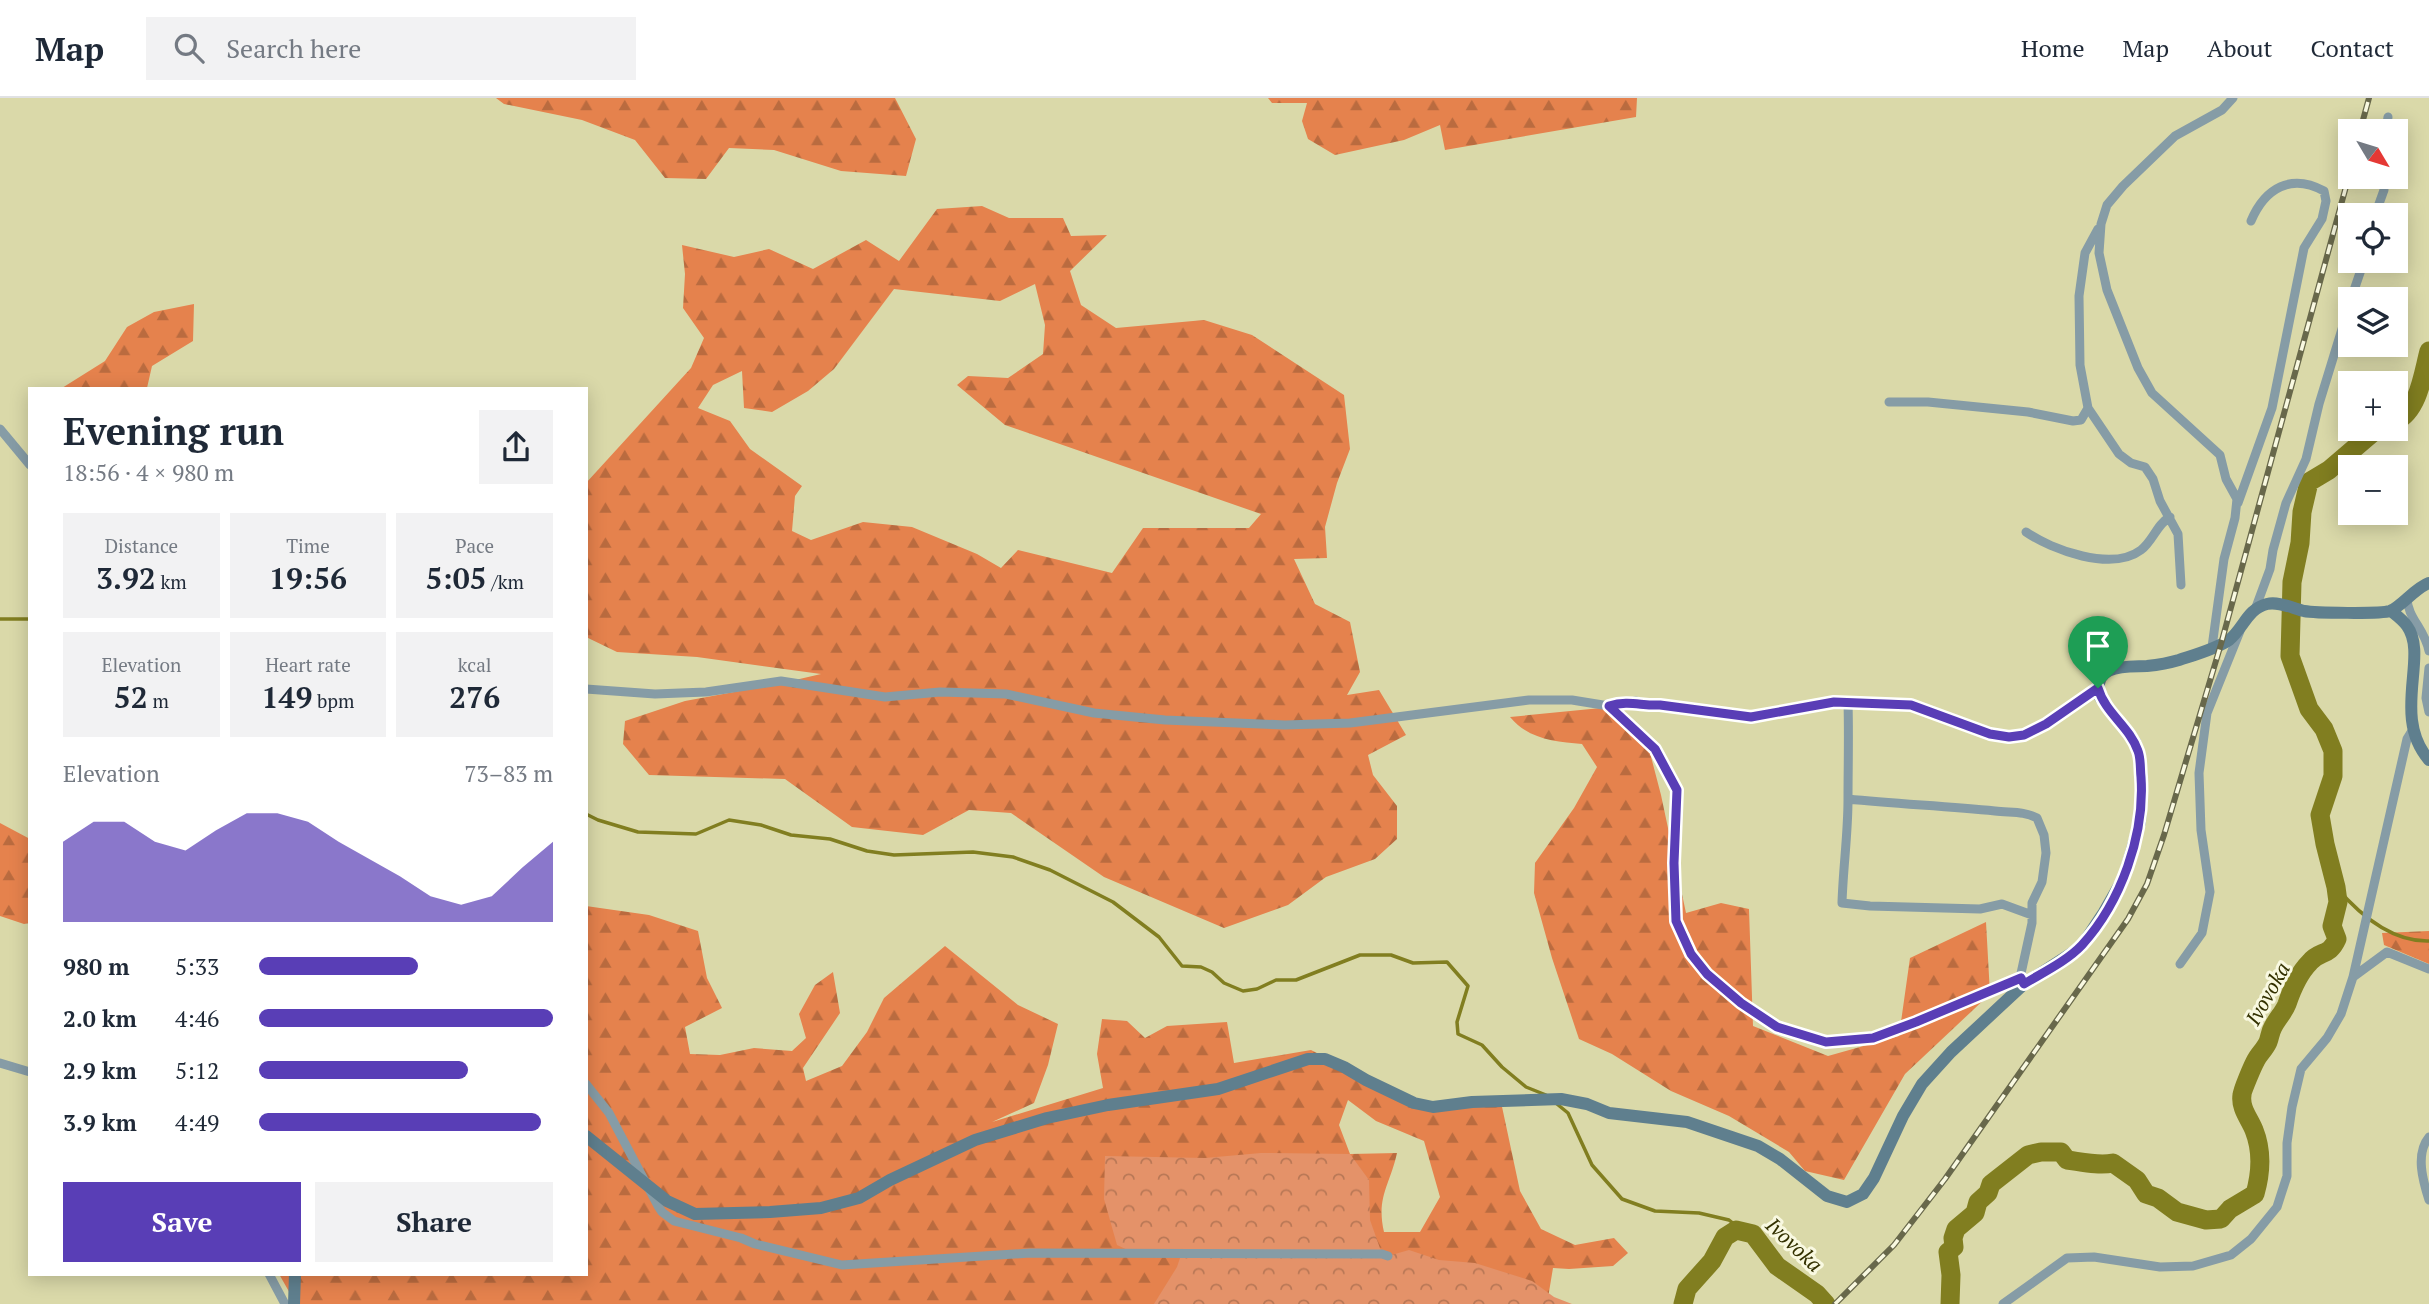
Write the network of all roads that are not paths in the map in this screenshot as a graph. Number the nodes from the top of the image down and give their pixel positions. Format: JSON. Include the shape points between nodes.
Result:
{"nodes":[{"id":1,"x":2233,"y":98,"type":"edge"},
{"id":2,"x":2250,"y":221,"type":"dead end"},
{"id":3,"x":2101,"y":224,"type":"junction"},
{"id":4,"x":2338,"y":343,"type":"edge"},
{"id":5,"x":1889,"y":402,"type":"dead end"},
{"id":6,"x":2088,"y":408,"type":"junction"},
{"id":7,"x":0,"y":429,"type":"edge"},
{"id":8,"x":28,"y":463,"type":"edge"},
{"id":9,"x":2238,"y":503,"type":"junction"},
{"id":10,"x":2170,"y":517,"type":"junction"},
{"id":11,"x":2026,"y":531,"type":"dead end"},
{"id":12,"x":2429,"y":583,"type":"edge"},
{"id":13,"x":2180,"y":585,"type":"dead end"},
{"id":14,"x":2407,"y":597,"type":"junction"},
{"id":15,"x":2256,"y":607,"type":"junction"},
{"id":16,"x":2391,"y":611,"type":"junction"},
{"id":17,"x":2243,"y":623,"type":"junction"},
{"id":18,"x":2212,"y":647,"type":"junction"},
{"id":19,"x":2429,"y":651,"type":"edge"},
{"id":20,"x":2429,"y":668,"type":"edge"},
{"id":21,"x":2098,"y":688,"type":"junction"},
{"id":22,"x":588,"y":689,"type":"edge"},
{"id":23,"x":1848,"y":703,"type":"junction"},
{"id":24,"x":1609,"y":706,"type":"junction"},
{"id":25,"x":2429,"y":712,"type":"edge"},
{"id":26,"x":2413,"y":731,"type":"junction"},
{"id":27,"x":2429,"y":760,"type":"edge"},
{"id":28,"x":1848,"y":799,"type":"junction"},
{"id":29,"x":2032,"y":915,"type":"junction"},
{"id":30,"x":2180,"y":964,"type":"dead end"},
{"id":31,"x":2429,"y":969,"type":"edge"},
{"id":32,"x":2353,"y":977,"type":"junction"},
{"id":33,"x":2022,"y":981,"type":"junction"},
{"id":34,"x":0,"y":1063,"type":"edge"},
{"id":35,"x":28,"y":1071,"type":"edge"},
{"id":36,"x":588,"y":1086,"type":"edge"},
{"id":37,"x":2429,"y":1137,"type":"edge"},
{"id":38,"x":588,"y":1138,"type":"edge"},
{"id":39,"x":646,"y":1184,"type":"junction"},
{"id":40,"x":2429,"y":1200,"type":"edge"},
{"id":41,"x":1388,"y":1256,"type":"dead end"},
{"id":42,"x":270,"y":1276,"type":"edge"},
{"id":43,"x":295,"y":1276,"type":"edge"},
{"id":44,"x":285,"y":1304,"type":"edge"},
{"id":45,"x":294,"y":1304,"type":"edge"},
{"id":46,"x":2003,"y":1304,"type":"edge"}],
"edges":[{"from":1,"to":3,"type":"street","via":[[2222,110],[2175,136],[2140,168],[2107,205]]},
{"from":2,"to":9,"type":"street","via":[[2273,191],[2294,181],[2324,191],[2322,219],[2304,247],[2272,408]]},
{"from":3,"to":6,"type":"street","via":[[2085,253],[2079,296],[2080,365]]},
{"from":3,"to":9,"type":"street","via":[[2099,253],[2107,290],[2138,368],[2152,393],[2220,455]]},
{"from":4,"to":15,"type":"street","via":[[2306,459],[2286,503]]},
{"from":5,"to":6,"type":"street","via":[[1928,401],[2073,421],[2081,420]]},
{"from":6,"to":10,"type":"street","via":[[2119,454],[2145,467]]},
{"from":7,"to":8,"type":"street"},
{"from":9,"to":18,"type":"street","via":[[2224,559]]},
{"from":10,"to":11,"type":"street","via":[[2141,550],[2118,560],[2070,551]]},
{"from":10,"to":13,"type":"street","via":[[2178,534]]},
{"from":12,"to":14,"type":"street"},
{"from":14,"to":16,"type":"street"},
{"from":14,"to":19,"type":"street","via":[[2410,614],[2422,629]]},
{"from":15,"to":16,"type":"street","via":[[2272,603],[2307,611]]},
{"from":15,"to":17,"type":"street"},
{"from":16,"to":26,"type":"street","via":[[2409,627],[2415,648]]},
{"from":17,"to":18,"type":"street","via":[[2230,639]]},
{"from":17,"to":30,"type":"street","via":[[2207,713],[2199,773],[2210,892],[2202,933]]},
{"from":18,"to":21,"type":"street","via":[[2178,660],[2118,666],[2109,670]]},
{"from":20,"to":25,"type":"street"},
{"from":21,"to":23,"type":"street","via":[[2046,724],[2009,737],[1911,705]]},
{"from":21,"to":33,"type":"street","via":[[2139,754],[2140,822],[2134,847],[2124,877],[2081,947]]},
{"from":22,"to":24,"type":"street","via":[[706,692],[781,681],[885,697],[940,692],[1006,694],[1094,713],[1285,725],[1350,723],[1529,700]]},
{"from":23,"to":24,"type":"street","via":[[1751,717],[1636,701]]},
{"from":23,"to":28,"type":"street"},
{"from":24,"to":33,"type":"street","via":[[1655,749],[1677,790],[1676,921],[1691,954],[1741,1003],[1777,1027],[1826,1042],[1873,1038]]},
{"from":26,"to":27,"type":"street"},
{"from":26,"to":32,"type":"street","via":[[2407,739]]},
{"from":28,"to":29,"type":"street","via":[[2026,812],[2037,818],[2046,853]]},
{"from":28,"to":29,"type":"street","via":[[1842,903],[1980,909],[2003,904]]},
{"from":29,"to":33,"type":"street"},
{"from":31,"to":32,"type":"street","via":[[2387,952]]},
{"from":32,"to":46,"type":"street","via":[[2341,1014],[2301,1069],[2290,1119],[2287,1176],[2277,1207],[2251,1239],[2231,1255],[2193,1266],[2067,1258]]},
{"from":33,"to":39,"type":"street","via":[[1922,1084],[1874,1178],[1863,1194],[1847,1202],[1827,1196],[1758,1146],[1687,1122],[1609,1113],[1561,1099],[1433,1107],[1414,1103],[1325,1059],[1308,1059],[1218,1088],[1035,1121],[975,1140],[859,1198],[821,1208],[695,1214],[667,1201]]},
{"from":34,"to":35,"type":"street"},
{"from":36,"to":39,"type":"street","via":[[609,1113]]},
{"from":37,"to":40,"type":"street","via":[[2420,1166]]},
{"from":38,"to":39,"type":"street"},
{"from":39,"to":41,"type":"street","via":[[662,1212],[674,1221],[842,1265],[1030,1253]]},
{"from":42,"to":44,"type":"street"},
{"from":43,"to":45,"type":"street"}]}
